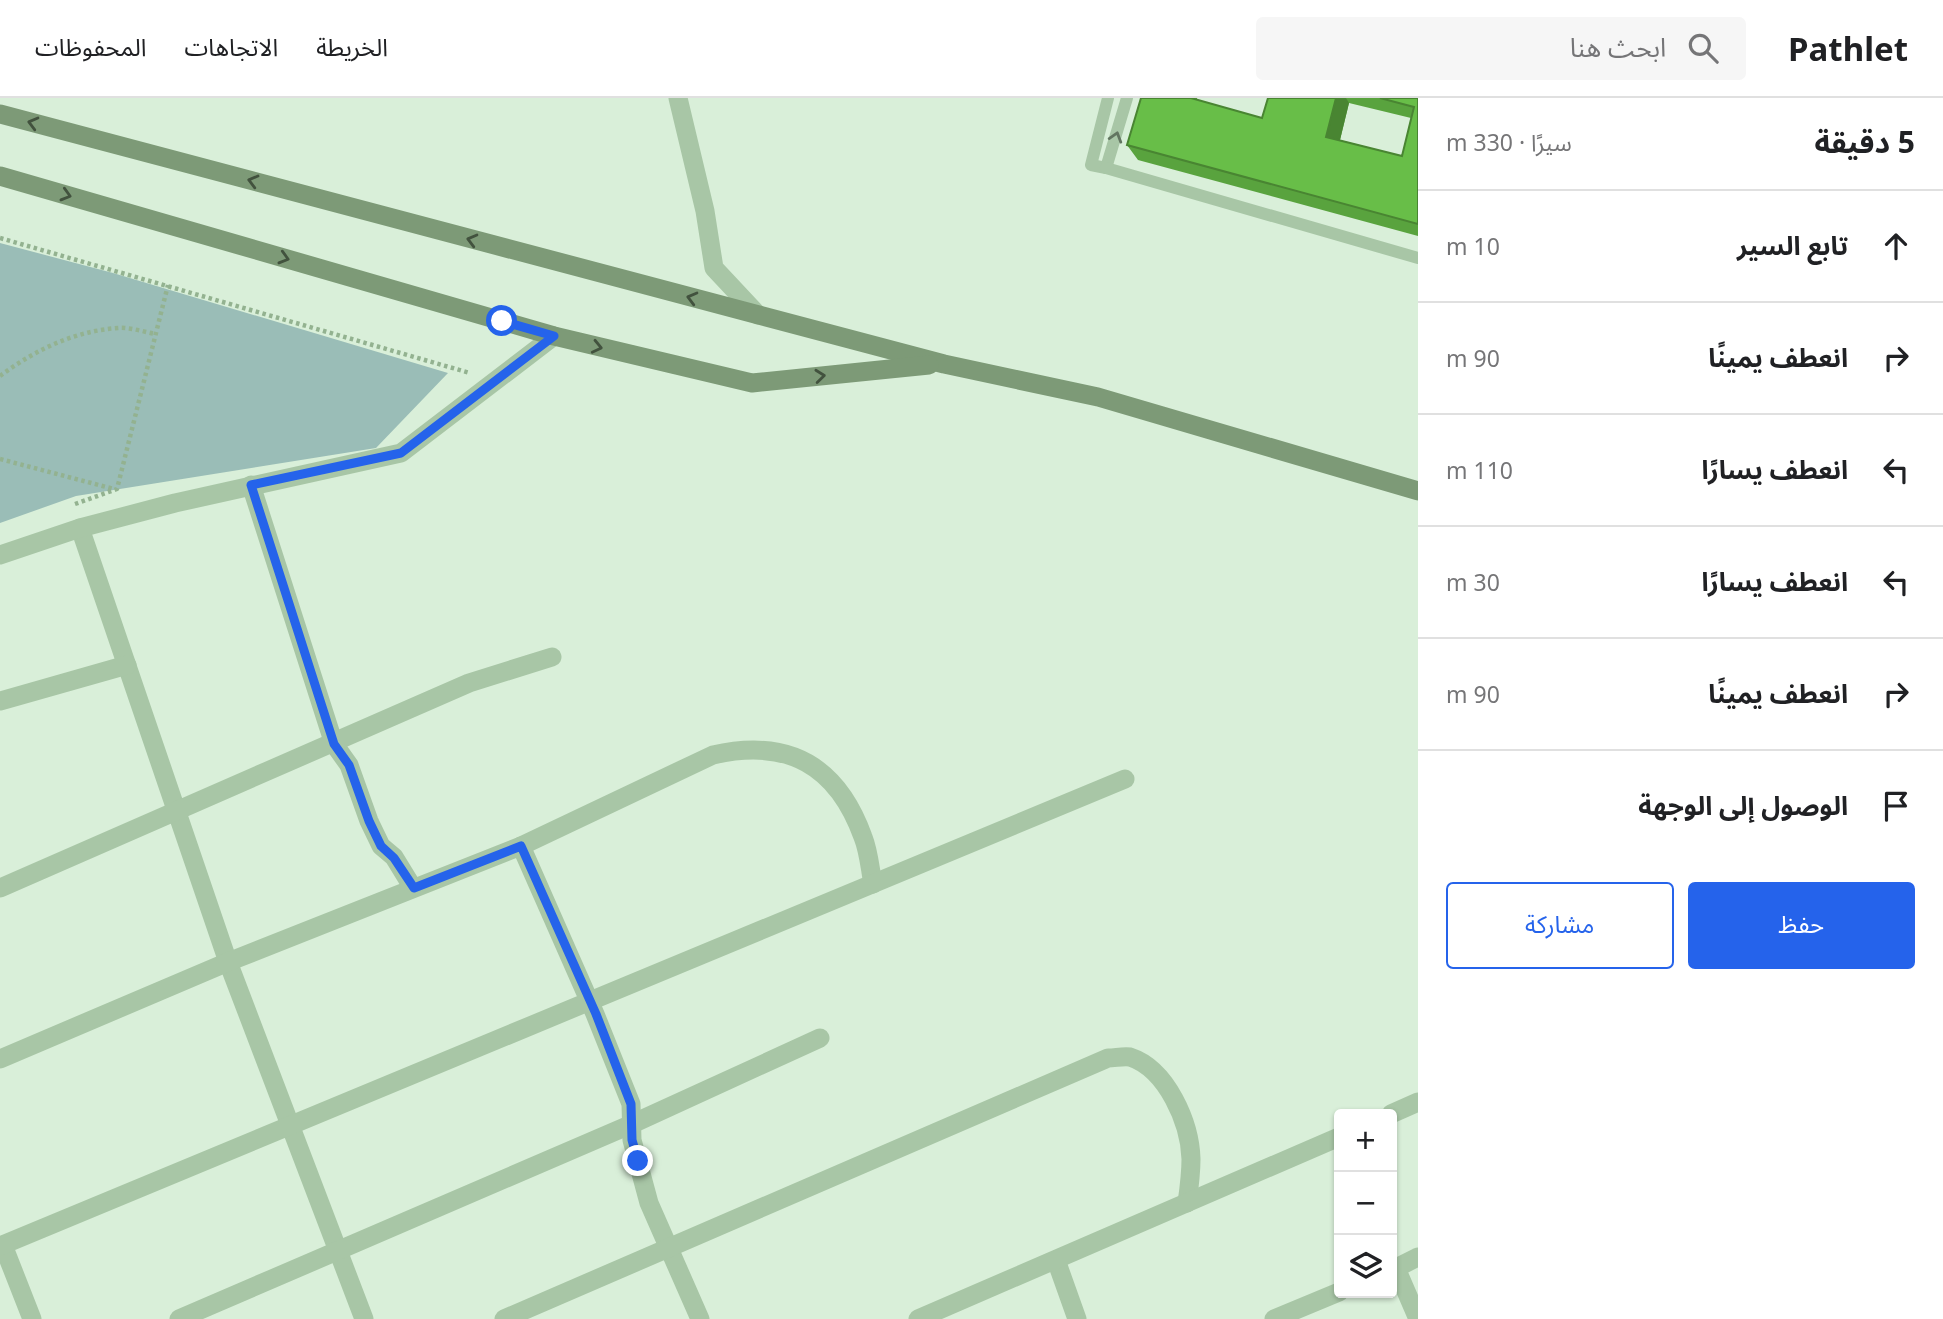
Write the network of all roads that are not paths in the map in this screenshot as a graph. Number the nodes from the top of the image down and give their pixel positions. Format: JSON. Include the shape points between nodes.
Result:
{"nodes":[{"id":1,"x":678,"y":98,"type":"edge"},
{"id":2,"x":1108,"y":98,"type":"edge"},
{"id":3,"x":1128,"y":98,"type":"edge"},
{"id":4,"x":0,"y":114,"type":"edge"},
{"id":5,"x":1106,"y":168,"type":"junction"},
{"id":6,"x":0,"y":176,"type":"edge"},
{"id":7,"x":1418,"y":258,"type":"edge"},
{"id":8,"x":758,"y":316,"type":"junction"},
{"id":9,"x":554,"y":336,"type":"junction"},
{"id":10,"x":944,"y":364,"type":"junction"},
{"id":11,"x":251,"y":485,"type":"junction"},
{"id":12,"x":1418,"y":491,"type":"edge"},
{"id":13,"x":80,"y":528,"type":"junction"},
{"id":14,"x":0,"y":555,"type":"edge"},
{"id":15,"x":552,"y":657,"type":"dead end"},
{"id":16,"x":127,"y":664,"type":"junction"},
{"id":17,"x":0,"y":701,"type":"edge"},
{"id":18,"x":334,"y":744,"type":"junction"},
{"id":19,"x":1125,"y":779,"type":"dead end"},
{"id":20,"x":177,"y":811,"type":"junction"},
{"id":21,"x":521,"y":846,"type":"junction"},
{"id":22,"x":873,"y":884,"type":"junction"},
{"id":23,"x":0,"y":888,"type":"edge"},
{"id":24,"x":414,"y":888,"type":"junction"},
{"id":25,"x":228,"y":961,"type":"junction"},
{"id":26,"x":590,"y":1002,"type":"junction"},
{"id":27,"x":821,"y":1038,"type":"dead end"},
{"id":28,"x":0,"y":1059,"type":"edge"},
{"id":29,"x":1418,"y":1102,"type":"edge"},
{"id":30,"x":1397,"y":1111,"type":"edge"},
{"id":31,"x":632,"y":1124,"type":"junction"},
{"id":32,"x":290,"y":1127,"type":"junction"},
{"id":33,"x":1334,"y":1139,"type":"edge"},
{"id":34,"x":1187,"y":1203,"type":"junction"},
{"id":35,"x":1,"y":1245,"type":"edge"},
{"id":36,"x":669,"y":1247,"type":"junction"},
{"id":37,"x":337,"y":1250,"type":"junction"},
{"id":38,"x":1418,"y":1257,"type":"edge"},
{"id":39,"x":1056,"y":1260,"type":"junction"},
{"id":40,"x":1397,"y":1268,"type":"edge"},
{"id":41,"x":1397,"y":1275,"type":"edge"},
{"id":42,"x":1334,"y":1294,"type":"edge"},
{"id":43,"x":32,"y":1319,"type":"edge"},
{"id":44,"x":179,"y":1319,"type":"edge"},
{"id":45,"x":364,"y":1319,"type":"edge"},
{"id":46,"x":504,"y":1319,"type":"edge"},
{"id":47,"x":700,"y":1319,"type":"edge"},
{"id":48,"x":918,"y":1319,"type":"edge"},
{"id":49,"x":1077,"y":1319,"type":"edge"},
{"id":50,"x":1274,"y":1319,"type":"edge"},
{"id":51,"x":1418,"y":1319,"type":"edge"}],
"edges":[{"from":1,"to":8,"type":"street","via":[[714,268]]},
{"from":2,"to":5,"type":"lane","via":[[1091,165]]},
{"from":5,"to":3,"type":"lane","one_way":true},
{"from":8,"to":4,"type":"main road","one_way":true},
{"from":5,"to":7,"type":"lane"},
{"from":6,"to":9,"type":"main road","one_way":true},
{"from":8,"to":10,"type":"main road"},
{"from":9,"to":10,"type":"main road","one_way":true,"via":[[752,383]]},
{"from":9,"to":11,"type":"street","via":[[401,453]]},
{"from":10,"to":12,"type":"main road","via":[[1098,397]]},
{"from":11,"to":13,"type":"street"},
{"from":11,"to":18,"type":"street"},
{"from":13,"to":14,"type":"street"},
{"from":13,"to":16,"type":"street"},
{"from":15,"to":18,"type":"street","via":[[469,683]]},
{"from":16,"to":17,"type":"street"},
{"from":16,"to":20,"type":"street"},
{"from":18,"to":20,"type":"street"},
{"from":18,"to":24,"type":"street","via":[[349,765],[381,846]]},
{"from":19,"to":22,"type":"street"},
{"from":20,"to":23,"type":"street"},
{"from":20,"to":25,"type":"street"},
{"from":21,"to":22,"type":"street","via":[[713,755],[741,748],[785,752],[821,771],[846,798],[864,839]]},
{"from":21,"to":24,"type":"street"},
{"from":21,"to":26,"type":"street"},
{"from":22,"to":26,"type":"street"},
{"from":24,"to":25,"type":"street"},
{"from":25,"to":28,"type":"street"},
{"from":25,"to":32,"type":"street"},
{"from":26,"to":31,"type":"street","via":[[631,1104]]},
{"from":26,"to":32,"type":"street"},
{"from":27,"to":31,"type":"street"},
{"from":29,"to":30,"type":"street"},
{"from":31,"to":36,"type":"street","via":[[649,1203]]},
{"from":31,"to":37,"type":"street"},
{"from":32,"to":35,"type":"street"},
{"from":32,"to":37,"type":"street"},
{"from":33,"to":34,"type":"street"},
{"from":34,"to":36,"type":"street","via":[[1191,1159],[1186,1127],[1173,1095],[1148,1067],[1128,1056],[1108,1058]]},
{"from":34,"to":39,"type":"street"},
{"from":35,"to":43,"type":"street"},
{"from":36,"to":46,"type":"street"},
{"from":36,"to":47,"type":"street"},
{"from":37,"to":44,"type":"street"},
{"from":37,"to":45,"type":"street"},
{"from":38,"to":40,"type":"street"},
{"from":39,"to":48,"type":"street"},
{"from":39,"to":49,"type":"street"},
{"from":41,"to":51,"type":"street"},
{"from":42,"to":50,"type":"street"}]}
